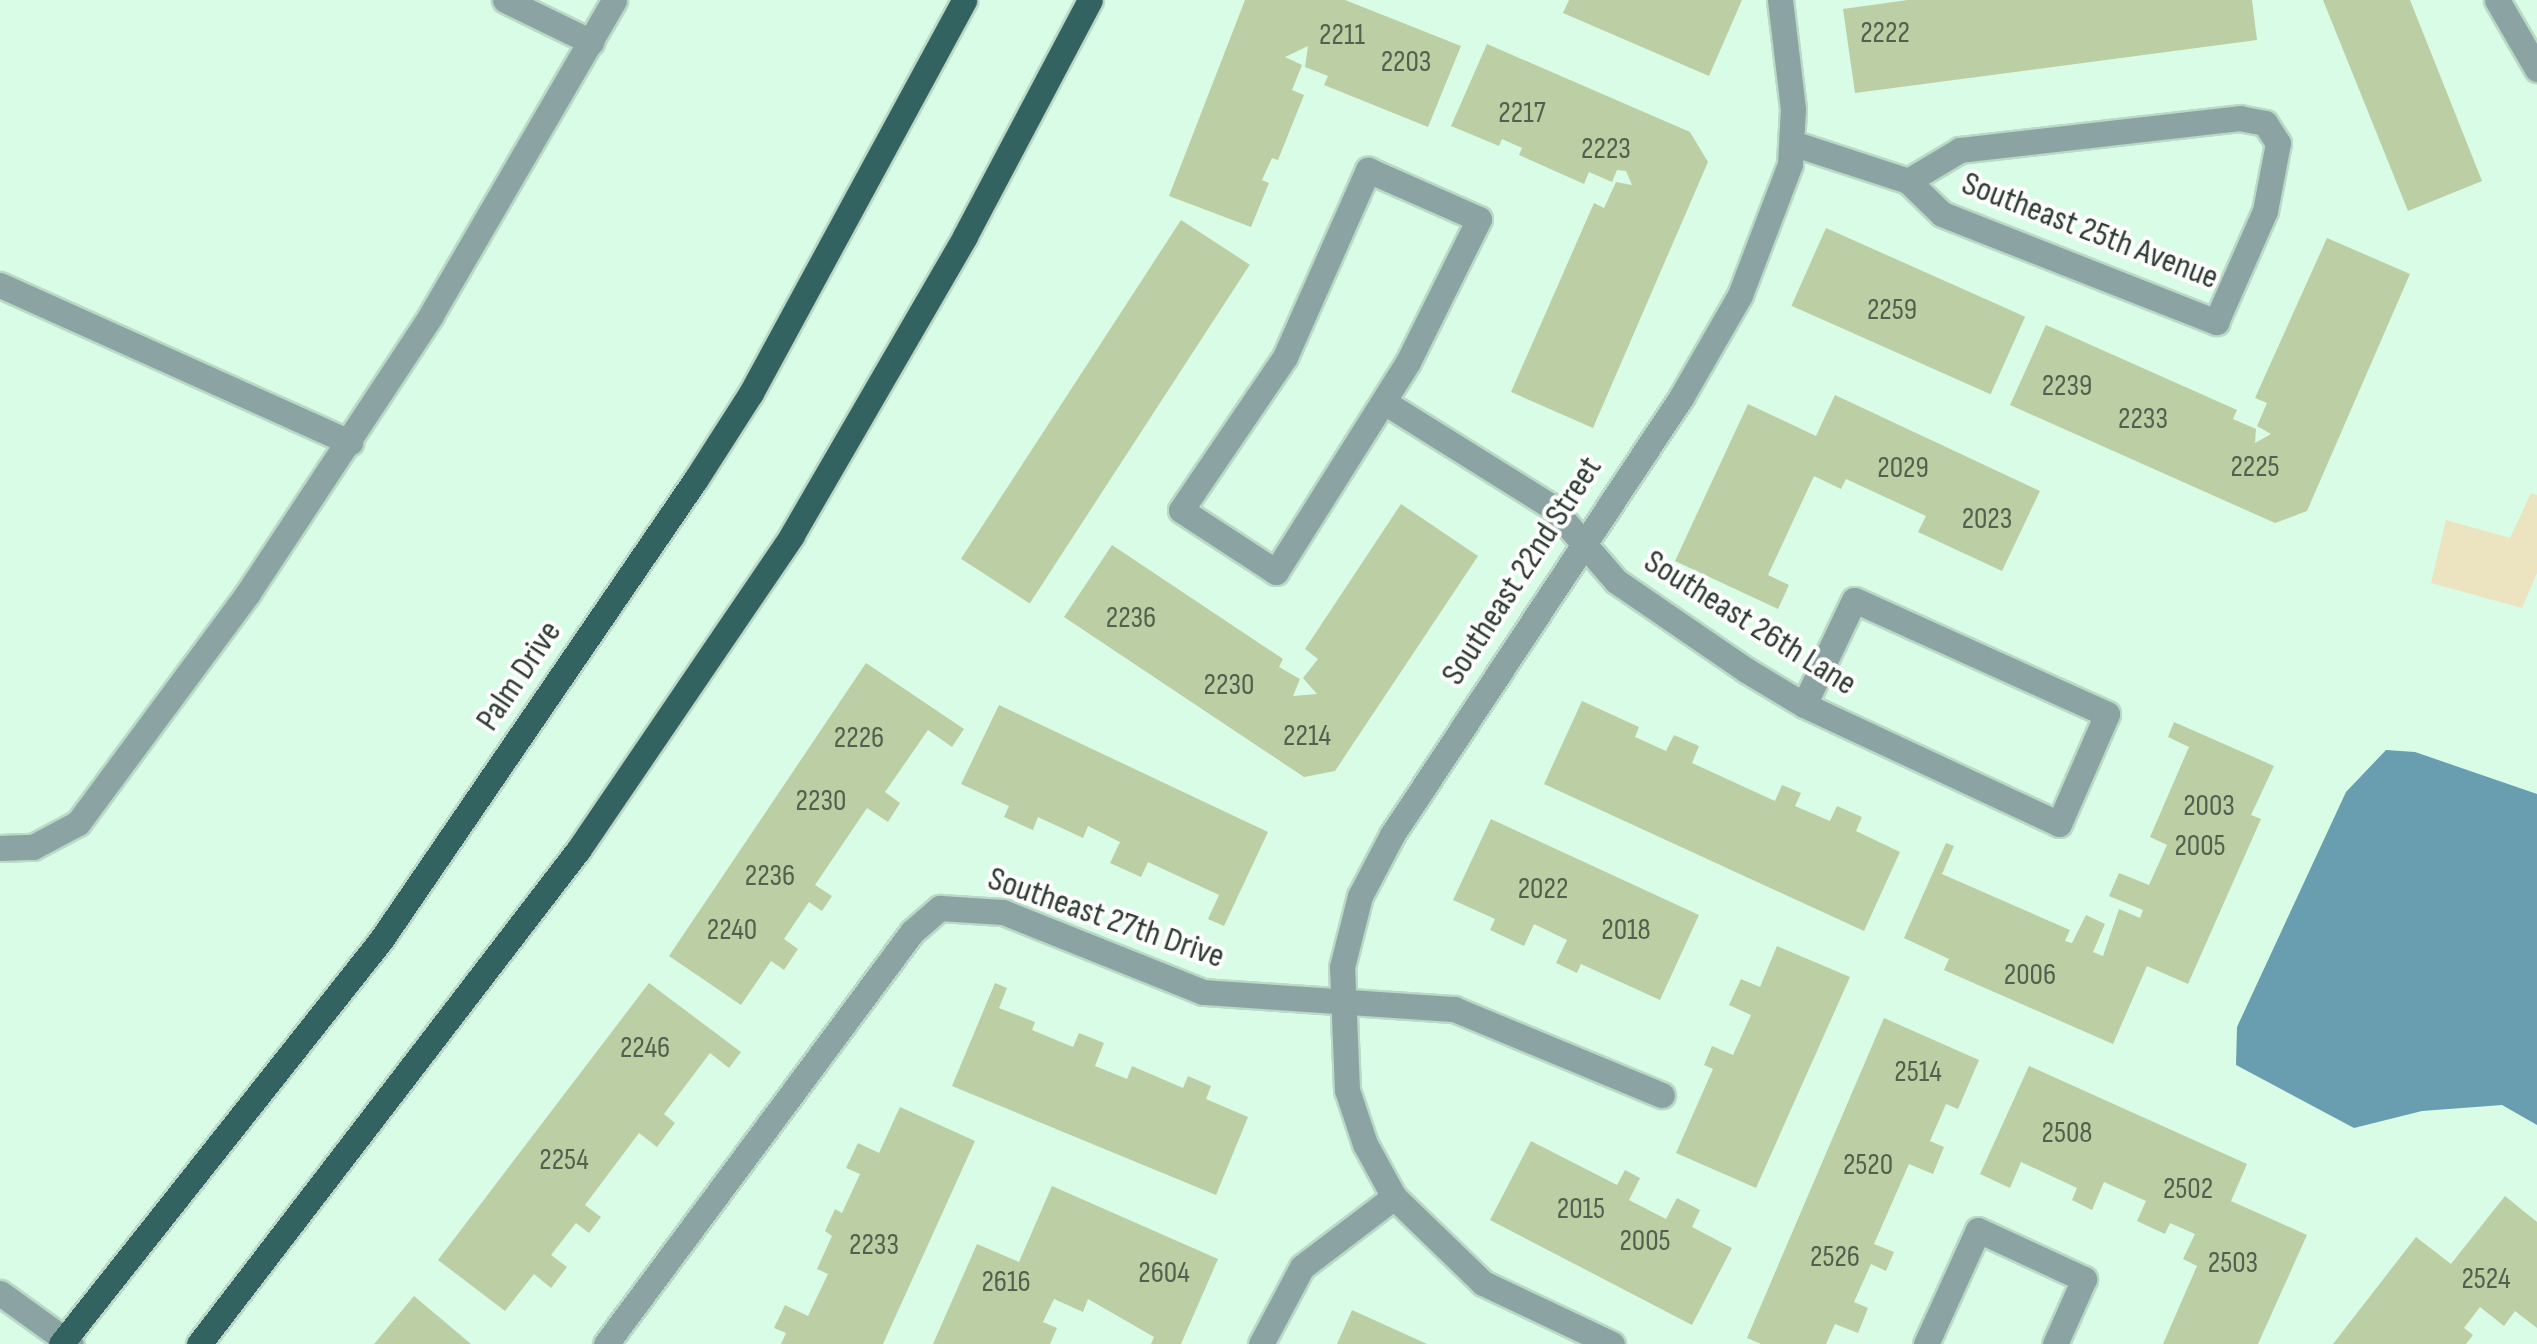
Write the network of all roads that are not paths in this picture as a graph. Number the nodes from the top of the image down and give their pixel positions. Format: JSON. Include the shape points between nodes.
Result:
{"nodes":[{"id":1,"x":505,"y":0,"type":"edge"},
{"id":2,"x":614,"y":0,"type":"edge"},
{"id":3,"x":964,"y":0,"type":"edge"},
{"id":4,"x":1090,"y":0,"type":"edge"},
{"id":5,"x":1780,"y":0,"type":"edge"},
{"id":6,"x":2497,"y":0,"type":"edge"},
{"id":7,"x":591,"y":42,"type":"junction"},
{"id":8,"x":2537,"y":70,"type":"edge"},
{"id":9,"x":1792,"y":143,"type":"junction"},
{"id":10,"x":1908,"y":182,"type":"junction"},
{"id":11,"x":0,"y":286,"type":"edge"},
{"id":12,"x":1384,"y":402,"type":"junction"},
{"id":13,"x":350,"y":442,"type":"junction"},
{"id":14,"x":1582,"y":544,"type":"junction"},
{"id":15,"x":1804,"y":705,"type":"junction"},
{"id":16,"x":0,"y":848,"type":"edge"},
{"id":17,"x":1339,"y":1003,"type":"junction"},
{"id":18,"x":1662,"y":1096,"type":"dead end"},
{"id":19,"x":1394,"y":1197,"type":"junction"},
{"id":20,"x":0,"y":1293,"type":"edge"},
{"id":21,"x":66,"y":1343,"type":"edge"},
{"id":22,"x":1928,"y":1343,"type":"edge"},
{"id":23,"x":200,"y":1344,"type":"edge"},
{"id":24,"x":606,"y":1344,"type":"edge"},
{"id":25,"x":1261,"y":1344,"type":"edge"},
{"id":26,"x":1612,"y":1344,"type":"edge"},
{"id":27,"x":2055,"y":1344,"type":"edge"}],
"edges":[{"from":1,"to":7,"type":"street"},
{"from":2,"to":7,"type":"street"},
{"from":3,"to":21,"type":"main road","name":"Palm Drive","via":[[751,393],[696,479],[382,940]]},
{"from":4,"to":23,"type":"main road","via":[[965,236],[792,535],[579,850]]},
{"from":5,"to":9,"type":"street","name":"Southeast 22nd Street","via":[[1792,74]]},
{"from":6,"to":8,"type":"street"},
{"from":7,"to":13,"type":"street"},
{"from":9,"to":10,"type":"street","name":"Southeast 25th Avenue"},
{"from":9,"to":14,"type":"street","name":"Southeast 22nd Street","via":[[1784,184],[1725,324]]},
{"from":10,"to":10,"type":"street","name":"Southeast 25th Avenue","via":[[1942,214],[2216,322],[2265,210],[2278,144],[2265,123],[2240,118],[1960,150]]},
{"from":11,"to":13,"type":"street"},
{"from":12,"to":12,"type":"street","via":[[1442,302],[1479,219],[1368,170],[1284,357],[1181,510],[1276,572]]},
{"from":12,"to":14,"type":"street","name":"Southeast 26th Lane","via":[[1552,508]]},
{"from":13,"to":16,"type":"street","via":[[78,823],[33,847]]},
{"from":14,"to":15,"type":"street","name":"Southeast 26th Lane","via":[[1655,610]]},
{"from":14,"to":17,"type":"street","name":"Southeast 22nd Street","via":[[1376,864],[1347,935]]},
{"from":15,"to":15,"type":"street","name":"Southeast 26th Lane","via":[[2059,824],[2106,714],[1854,600]]},
{"from":17,"to":18,"type":"street","name":"Southeast 27th Drive","via":[[1462,1012]]},
{"from":17,"to":19,"type":"street","name":"Southeast 22nd Street","via":[[1350,1104]]},
{"from":17,"to":24,"type":"street","name":"Southeast 27th Drive","via":[[1203,992],[1003,912],[940,908],[912,932]]},
{"from":19,"to":25,"type":"street","via":[[1302,1267]]},
{"from":19,"to":26,"type":"street","via":[[1484,1284]]},
{"from":20,"to":21,"type":"street"},
{"from":22,"to":27,"type":"street","via":[[1978,1230],[2084,1279]]}]}
